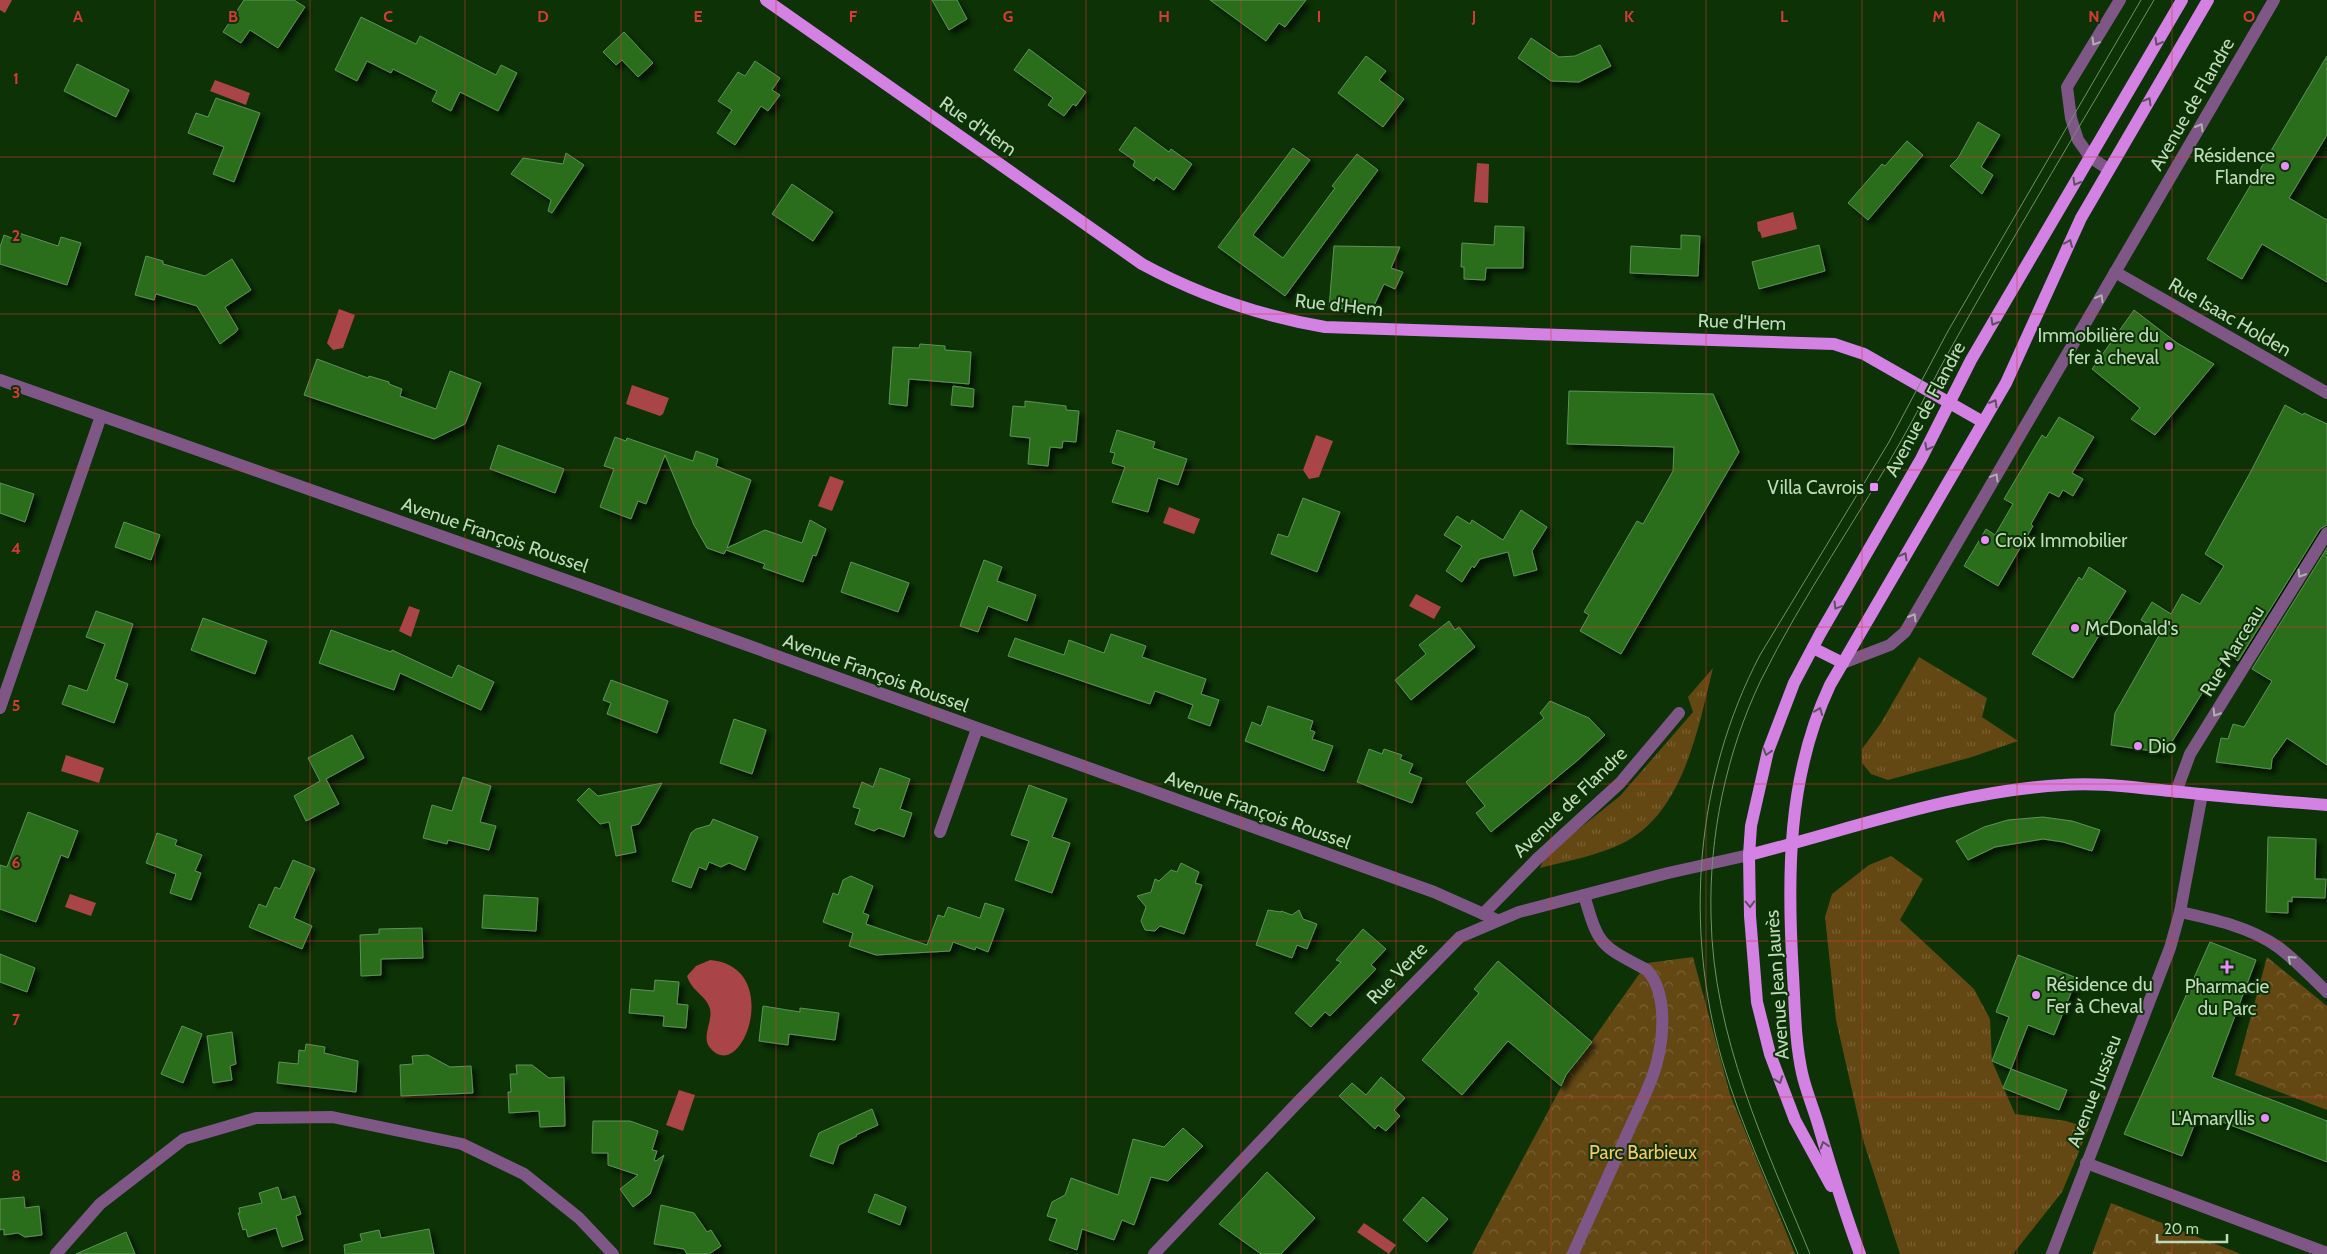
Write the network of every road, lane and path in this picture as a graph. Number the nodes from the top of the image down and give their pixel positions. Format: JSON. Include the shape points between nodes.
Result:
{"nodes":[{"id":1,"x":766,"y":0,"type":"edge"},
{"id":2,"x":2120,"y":0,"type":"edge"},
{"id":3,"x":2182,"y":0,"type":"edge"},
{"id":4,"x":2208,"y":0,"type":"edge"},
{"id":5,"x":2274,"y":0,"type":"edge"},
{"id":6,"x":2090,"y":157,"type":"junction"},
{"id":7,"x":2108,"y":169,"type":"junction"},
{"id":8,"x":2115,"y":272,"type":"junction"},
{"id":9,"x":0,"y":380,"type":"edge"},
{"id":10,"x":2327,"y":393,"type":"edge"},
{"id":11,"x":1950,"y":404,"type":"junction"},
{"id":12,"x":102,"y":416,"type":"junction"},
{"id":13,"x":1983,"y":422,"type":"junction"},
{"id":14,"x":2327,"y":533,"type":"edge"},
{"id":15,"x":1813,"y":648,"type":"junction"},
{"id":16,"x":1843,"y":663,"type":"junction"},
{"id":17,"x":0,"y":708,"type":"edge"},
{"id":18,"x":1679,"y":713,"type":"dead end"},
{"id":19,"x":977,"y":729,"type":"junction"},
{"id":20,"x":2176,"y":792,"type":"junction"},
{"id":21,"x":2202,"y":794,"type":"junction"},
{"id":22,"x":2327,"y":804,"type":"edge"},
{"id":23,"x":940,"y":832,"type":"dead end"},
{"id":24,"x":1792,"y":844,"type":"junction"},
{"id":25,"x":1749,"y":855,"type":"junction"},
{"id":26,"x":1584,"y":894,"type":"junction"},
{"id":27,"x":2180,"y":912,"type":"junction"},
{"id":28,"x":1483,"y":914,"type":"junction"},
{"id":29,"x":1497,"y":920,"type":"junction"},
{"id":30,"x":2327,"y":992,"type":"edge"},
{"id":31,"x":2086,"y":1163,"type":"junction"},
{"id":32,"x":1843,"y":1208,"type":"junction"},
{"id":33,"x":2327,"y":1253,"type":"edge"},
{"id":34,"x":56,"y":1254,"type":"edge"},
{"id":35,"x":614,"y":1254,"type":"edge"},
{"id":36,"x":1154,"y":1254,"type":"edge"},
{"id":37,"x":1573,"y":1254,"type":"edge"},
{"id":38,"x":1860,"y":1254,"type":"edge"},
{"id":39,"x":2052,"y":1254,"type":"edge"}],
"edges":[{"from":1,"to":11,"type":"main road","name":"Rue d'Hem","via":[[1142,264],[1210,296],[1287,320],[1325,327],[1834,344],[1864,354]]},
{"from":2,"to":6,"type":"street","one_way":true,"via":[[2067,87],[2076,133]]},
{"from":3,"to":6,"type":"main road","name":"Avenue de Flandre","one_way":true},
{"from":7,"to":4,"type":"main road","name":"Avenue de Flandre","one_way":true},
{"from":8,"to":5,"type":"street","name":"Avenue de Flandre","one_way":true},
{"from":6,"to":7,"type":"street"},
{"from":6,"to":11,"type":"main road","name":"Avenue de Flandre","one_way":true,"via":[[1972,360]]},
{"from":13,"to":7,"type":"main road","name":"Avenue de Flandre","one_way":true,"via":[[2014,368],[2074,231]]},
{"from":8,"to":10,"type":"street","name":"Rue Isaac Holden"},
{"from":16,"to":8,"type":"street","name":"Avenue de Flandre","one_way":true,"via":[[1890,645],[1905,632]]},
{"from":9,"to":12,"type":"street","name":"Avenue François Roussel"},
{"from":11,"to":13,"type":"main road","name":"Rue d'Hem"},
{"from":11,"to":15,"type":"main road","name":"Avenue de Flandre","one_way":true},
{"from":12,"to":17,"type":"street"},
{"from":12,"to":19,"type":"street","name":"Avenue François Roussel"},
{"from":16,"to":13,"type":"main road","name":"Avenue de Flandre","one_way":true},
{"from":14,"to":20,"type":"street","name":"Rue Marceau","one_way":true,"via":[[2190,754]]},
{"from":15,"to":16,"type":"main road"},
{"from":15,"to":25,"type":"main road","name":"Avenue de Flandre","one_way":true,"via":[[1788,697],[1768,750],[1751,826]]},
{"from":24,"to":16,"type":"main road","name":"Avenue de Flandre","one_way":true,"via":[[1796,793],[1804,756],[1816,718]]},
{"from":18,"to":28,"type":"street","name":"Avenue de Flandre","via":[[1620,783]]},
{"from":19,"to":23,"type":"street","name":"Avenue François Roussel"},
{"from":19,"to":28,"type":"street","name":"Avenue François Roussel","via":[[1434,892]]},
{"from":20,"to":21,"type":"main road"},
{"from":20,"to":24,"type":"main road","via":[[2065,784],[2020,789],[1984,794]]},
{"from":21,"to":22,"type":"main road"},
{"from":21,"to":27,"type":"street","name":"Avenue Jussieu"},
{"from":24,"to":25,"type":"main road"},
{"from":32,"to":24,"type":"main road","name":"Avenue Jean Jaurès","one_way":true,"via":[[1804,1082],[1797,1042],[1790,928]]},
{"from":25,"to":26,"type":"street","name":"Rue Verte"},
{"from":25,"to":32,"type":"main road","name":"Avenue Jean Jaurès","one_way":true,"via":[[1750,916],[1760,1019],[1774,1068],[1795,1120]]},
{"from":26,"to":29,"type":"street","name":"Rue Verte"},
{"from":26,"to":37,"type":"street","via":[[1594,929],[1603,944],[1652,975],[1660,993],[1661,1035],[1652,1078]]},
{"from":30,"to":27,"type":"street","one_way":true,"via":[[2265,940],[2227,924]]},
{"from":27,"to":31,"type":"street","name":"Avenue Jussieu","via":[[2161,971]]},
{"from":28,"to":29,"type":"street","name":"Avenue François Roussel"},
{"from":29,"to":36,"type":"street","name":"Rue Verte","via":[[1460,937],[1438,958]]},
{"from":31,"to":33,"type":"street"},
{"from":31,"to":39,"type":"street","name":"Avenue Jussieu"},
{"from":32,"to":38,"type":"main road","name":"Avenue Jean Jaurès"},
{"from":34,"to":35,"type":"street","via":[[100,1204],[184,1139],[256,1118],[332,1118],[462,1144],[524,1174],[579,1218]]}]}
